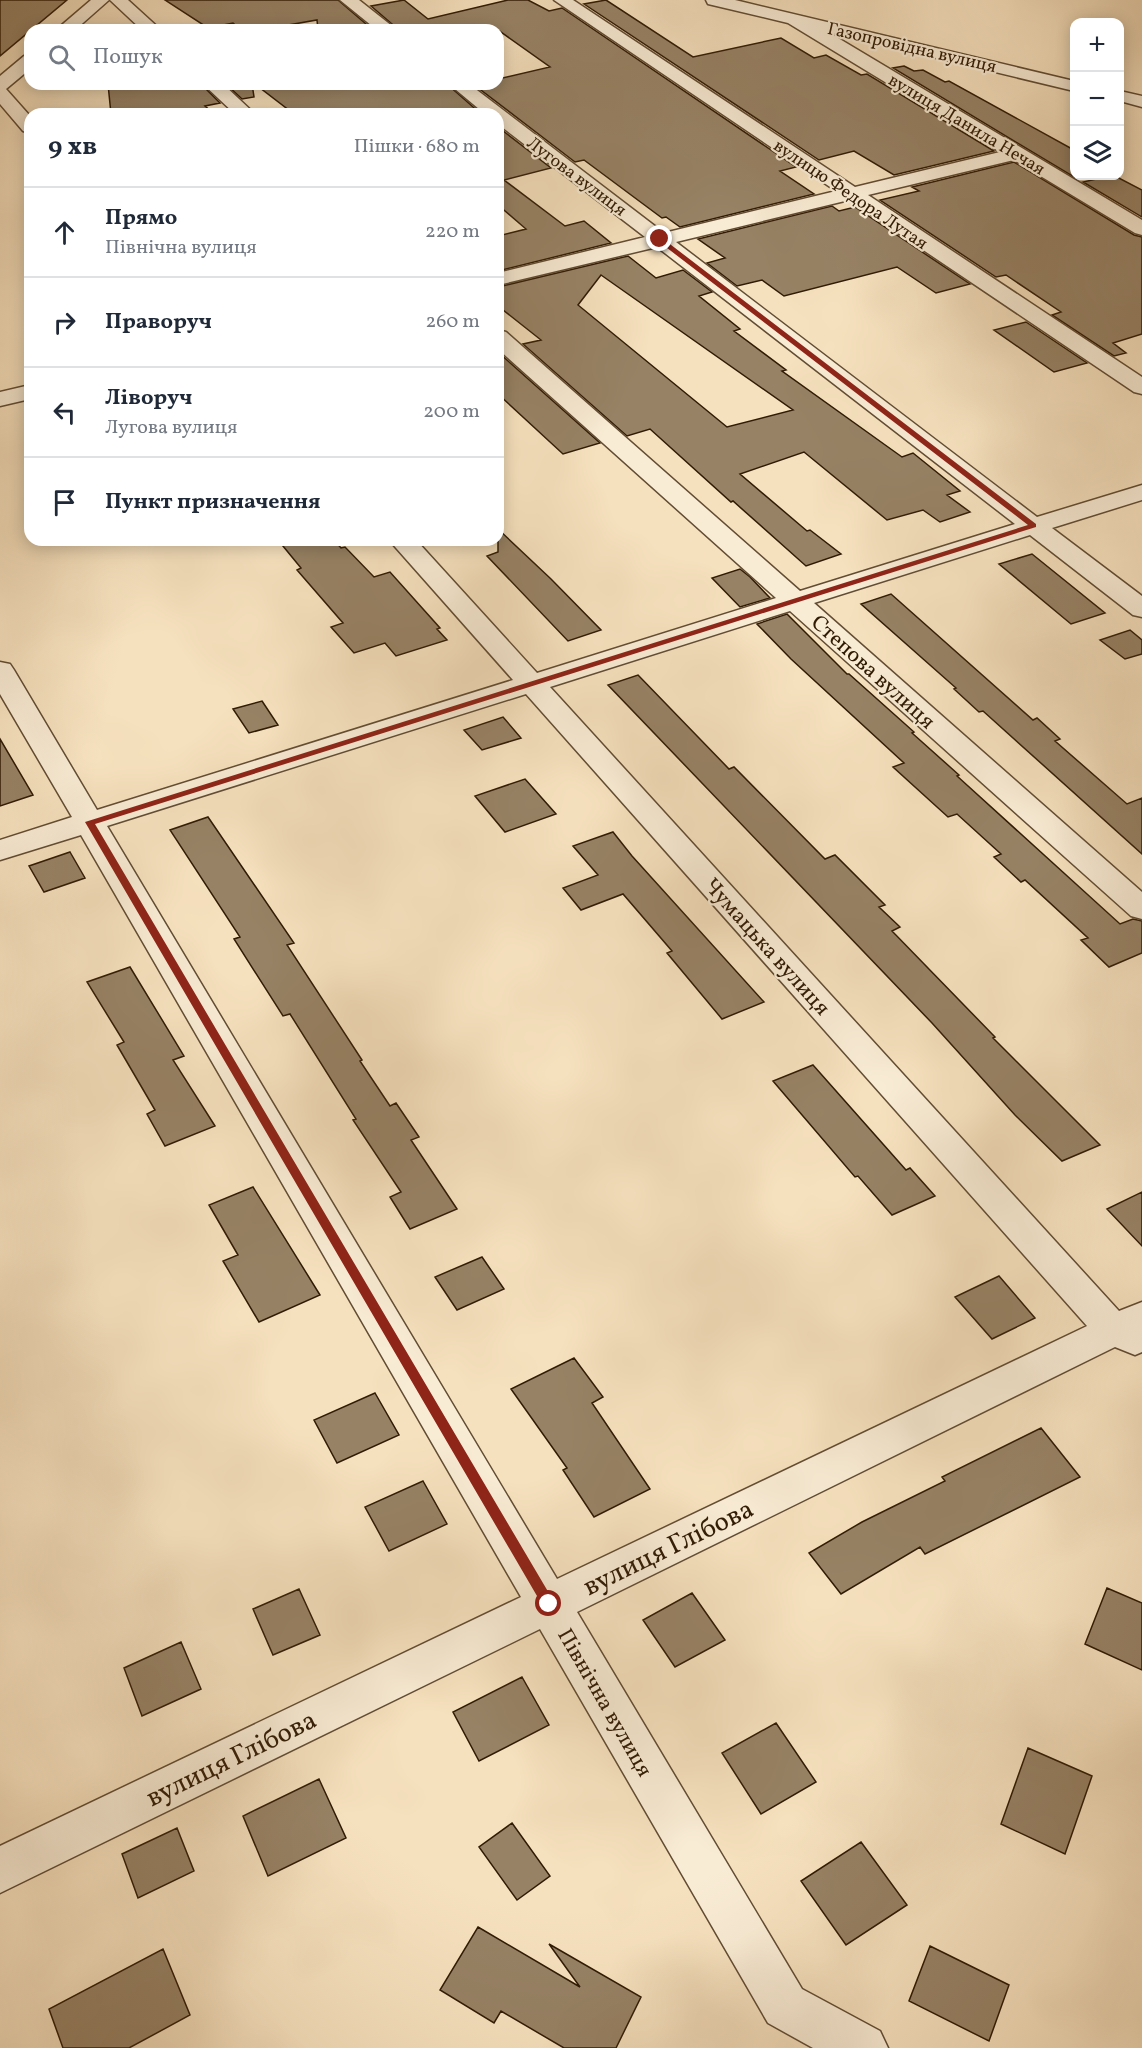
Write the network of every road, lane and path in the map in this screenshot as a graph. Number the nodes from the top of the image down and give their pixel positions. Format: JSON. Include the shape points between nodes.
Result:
{"nodes":[{"id":1,"x":101,"y":0,"type":"edge"},
{"id":2,"x":118,"y":0,"type":"edge"},
{"id":3,"x":348,"y":0,"type":"edge"},
{"id":4,"x":562,"y":0,"type":"edge"},
{"id":5,"x":714,"y":0,"type":"edge"},
{"id":6,"x":792,"y":18,"type":"junction"},
{"id":7,"x":72,"y":24,"type":"edge"},
{"id":8,"x":145,"y":24,"type":"edge"},
{"id":9,"x":380,"y":24,"type":"edge"},
{"id":10,"x":10,"y":55,"type":"dead end"},
{"id":11,"x":24,"y":57,"type":"edge"},
{"id":12,"x":24,"y":63,"type":"edge"},
{"id":13,"x":0,"y":85,"type":"edge"},
{"id":14,"x":1070,"y":85,"type":"edge"},
{"id":15,"x":219,"y":90,"type":"edge"},
{"id":16,"x":466,"y":90,"type":"edge"},
{"id":17,"x":0,"y":93,"type":"edge"},
{"id":18,"x":1124,"y":97,"type":"edge"},
{"id":19,"x":1142,"y":102,"type":"edge"},
{"id":20,"x":239,"y":108,"type":"edge"},
{"id":21,"x":490,"y":108,"type":"edge"},
{"id":22,"x":504,"y":119,"type":"edge"},
{"id":23,"x":24,"y":120,"type":"edge"},
{"id":24,"x":1014,"y":154,"type":"junction"},
{"id":25,"x":850,"y":194,"type":"junction"},
{"id":26,"x":1142,"y":228,"type":"edge"},
{"id":27,"x":660,"y":239,"type":"junction"},
{"id":28,"x":504,"y":278,"type":"edge"},
{"id":29,"x":504,"y":342,"type":"edge"},
{"id":30,"x":1142,"y":387,"type":"edge"},
{"id":31,"x":24,"y":393,"type":"edge"},
{"id":32,"x":0,"y":399,"type":"edge"},
{"id":33,"x":1142,"y":492,"type":"edge"},
{"id":34,"x":1034,"y":526,"type":"junction"},
{"id":35,"x":407,"y":546,"type":"edge"},
{"id":36,"x":795,"y":601,"type":"junction"},
{"id":37,"x":1142,"y":609,"type":"edge"},
{"id":38,"x":0,"y":670,"type":"edge"},
{"id":39,"x":531,"y":683,"type":"junction"},
{"id":40,"x":89,"y":822,"type":"junction"},
{"id":41,"x":0,"y":850,"type":"edge"},
{"id":42,"x":1142,"y":909,"type":"edge"},
{"id":43,"x":1133,"y":1330,"type":"edge"},
{"id":44,"x":549,"y":1604,"type":"junction"},
{"id":45,"x":0,"y":1870,"type":"edge"},
{"id":46,"x":863,"y":2048,"type":"edge"}],
"edges":[{"from":1,"to":7,"type":"street"},
{"from":2,"to":8,"type":"street"},
{"from":3,"to":9,"type":"street"},
{"from":4,"to":25,"type":"street","name":"вулицю Федора Лутая"},
{"from":5,"to":6,"type":"street","name":"Газопровідна вулиця"},
{"from":6,"to":14,"type":"street","name":"Газопровідна вулиця"},
{"from":6,"to":24,"type":"street","name":"вулиця Данила Нечая"},
{"from":10,"to":11,"type":"street"},
{"from":12,"to":13,"type":"street"},
{"from":15,"to":20,"type":"street"},
{"from":16,"to":21,"type":"street","name":"Лугова вулиця"},
{"from":17,"to":23,"type":"street"},
{"from":18,"to":19,"type":"street"},
{"from":22,"to":27,"type":"street","name":"Лугова вулиця"},
{"from":24,"to":25,"type":"street"},
{"from":24,"to":26,"type":"street","name":"вулиця Данила Нечая"},
{"from":25,"to":27,"type":"street"},
{"from":25,"to":30,"type":"street","name":"вулицю Федора Лутая"},
{"from":27,"to":28,"type":"street"},
{"from":27,"to":34,"type":"street","name":"Лугова вулиця"},
{"from":29,"to":36,"type":"street","name":"Степова вулиця"},
{"from":31,"to":32,"type":"street"},
{"from":33,"to":34,"type":"street"},
{"from":34,"to":36,"type":"street"},
{"from":34,"to":37,"type":"street","name":"Лугова вулиця"},
{"from":35,"to":39,"type":"street","name":"Чумацька вулиця"},
{"from":36,"to":39,"type":"street"},
{"from":36,"to":42,"type":"street","name":"Степова вулиця"},
{"from":38,"to":40,"type":"street","name":"Північна вулиця"},
{"from":39,"to":40,"type":"street"},
{"from":39,"to":43,"type":"street","name":"Чумацька вулиця"},
{"from":40,"to":41,"type":"street"},
{"from":40,"to":44,"type":"street","name":"Північна вулиця"},
{"from":43,"to":44,"type":"street","name":"вулиця Глібова"},
{"from":44,"to":45,"type":"street","name":"вулиця Глібова"},
{"from":44,"to":46,"type":"street","name":"Північна вулиця","via":[[785,2006]]}]}
